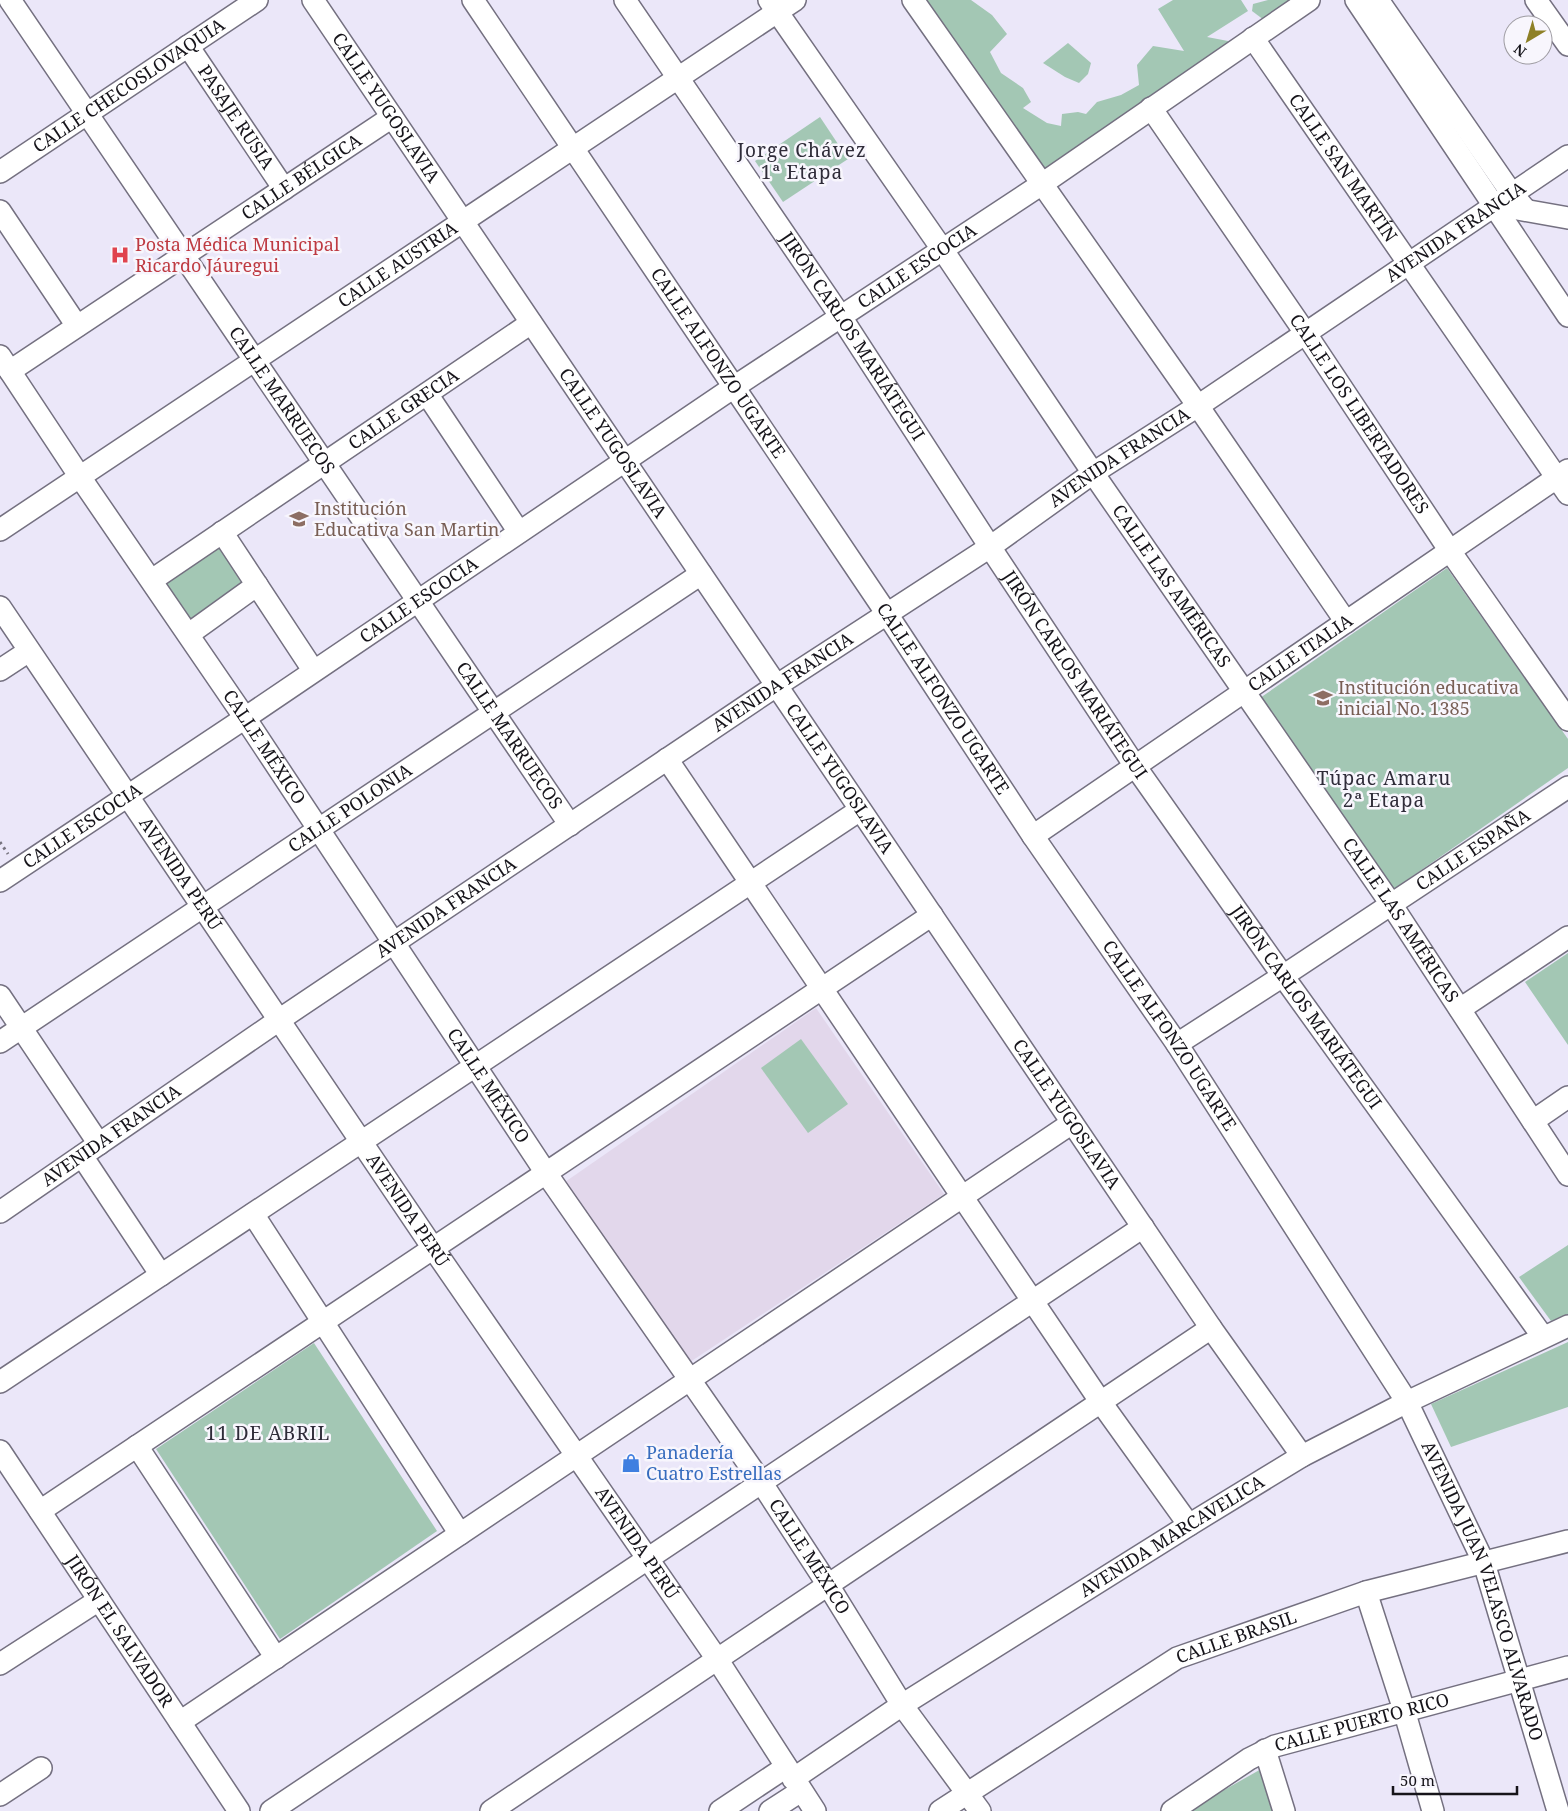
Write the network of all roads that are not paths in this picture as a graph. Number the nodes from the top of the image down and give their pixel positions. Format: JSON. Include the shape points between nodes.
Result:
{"nodes":[{"id":1,"x":257,"y":0,"type":"edge"},
{"id":2,"x":313,"y":0,"type":"edge"},
{"id":3,"x":473,"y":0,"type":"edge"},
{"id":4,"x":625,"y":0,"type":"edge"},
{"id":5,"x":795,"y":0,"type":"edge"},
{"id":6,"x":913,"y":0,"type":"edge"},
{"id":7,"x":1309,"y":0,"type":"edge"},
{"id":8,"x":1356,"y":0,"type":"edge"},
{"id":9,"x":1378,"y":0,"type":"edge"},
{"id":10,"x":1536,"y":0,"type":"edge"},
{"id":11,"x":10,"y":4,"type":"edge"},
{"id":12,"x":773,"y":6,"type":"edge"},
{"id":13,"x":1253,"y":38,"type":"junction"},
{"id":14,"x":1568,"y":45,"type":"edge"},
{"id":15,"x":188,"y":46,"type":"junction"},
{"id":16,"x":679,"y":79,"type":"junction"},
{"id":17,"x":1151,"y":108,"type":"junction"},
{"id":18,"x":87,"y":114,"type":"junction"},
{"id":19,"x":392,"y":118,"type":"junction"},
{"id":20,"x":574,"y":149,"type":"junction"},
{"id":21,"x":1568,"y":156,"type":"edge"},
{"id":22,"x":0,"y":172,"type":"edge"},
{"id":23,"x":1042,"y":184,"type":"junction"},
{"id":24,"x":284,"y":189,"type":"junction"},
{"id":25,"x":1519,"y":202,"type":"junction"},
{"id":26,"x":1494,"y":206,"type":"junction"},
{"id":27,"x":0,"y":211,"type":"edge"},
{"id":28,"x":1568,"y":218,"type":"edge"},
{"id":29,"x":463,"y":222,"type":"junction"},
{"id":30,"x":942,"y":249,"type":"junction"},
{"id":31,"x":184,"y":256,"type":"junction"},
{"id":32,"x":1409,"y":264,"type":"junction"},
{"id":33,"x":1568,"y":316,"type":"edge"},
{"id":34,"x":842,"y":317,"type":"junction"},
{"id":35,"x":531,"y":323,"type":"junction"},
{"id":36,"x":77,"y":326,"type":"junction"},
{"id":37,"x":1306,"y":334,"type":"junction"},
{"id":38,"x":255,"y":361,"type":"junction"},
{"id":39,"x":5,"y":363,"type":"edge"},
{"id":40,"x":734,"y":387,"type":"junction"},
{"id":41,"x":427,"y":394,"type":"junction"},
{"id":42,"x":1198,"y":406,"type":"junction"},
{"id":43,"x":625,"y":461,"type":"junction"},
{"id":44,"x":324,"y":463,"type":"junction"},
{"id":45,"x":1093,"y":473,"type":"junction"},
{"id":46,"x":80,"y":477,"type":"junction"},
{"id":47,"x":1564,"y":481,"type":"edge"},
{"id":48,"x":0,"y":530,"type":"edge"},
{"id":49,"x":222,"y":532,"type":"junction"},
{"id":50,"x":519,"y":532,"type":"junction"},
{"id":51,"x":990,"y":546,"type":"junction"},
{"id":52,"x":1450,"y":551,"type":"junction"},
{"id":53,"x":701,"y":574,"type":"junction"},
{"id":54,"x":152,"y":580,"type":"junction"},
{"id":55,"x":257,"y":585,"type":"junction"},
{"id":56,"x":417,"y":600,"type":"junction"},
{"id":57,"x":0,"y":607,"type":"edge"},
{"id":58,"x":887,"y":614,"type":"junction"},
{"id":59,"x":1346,"y":622,"type":"junction"},
{"id":60,"x":189,"y":634,"type":"junction"},
{"id":61,"x":29,"y":651,"type":"junction"},
{"id":62,"x":0,"y":670,"type":"edge"},
{"id":63,"x":313,"y":670,"type":"junction"},
{"id":64,"x":776,"y":686,"type":"junction"},
{"id":65,"x":1245,"y":691,"type":"junction"},
{"id":66,"x":493,"y":713,"type":"junction"},
{"id":67,"x":245,"y":718,"type":"junction"},
{"id":68,"x":1568,"y":720,"type":"edge"},
{"id":69,"x":668,"y":760,"type":"junction"},
{"id":70,"x":1136,"y":766,"type":"junction"},
{"id":71,"x":1568,"y":787,"type":"edge"},
{"id":72,"x":128,"y":796,"type":"junction"},
{"id":73,"x":860,"y":810,"type":"junction"},
{"id":74,"x":570,"y":825,"type":"junction"},
{"id":75,"x":319,"y":829,"type":"junction"},
{"id":76,"x":1033,"y":836,"type":"junction"},
{"id":77,"x":0,"y":881,"type":"edge"},
{"id":78,"x":751,"y":883,"type":"junction"},
{"id":79,"x":1391,"y":904,"type":"junction"},
{"id":80,"x":203,"y":906,"type":"junction"},
{"id":81,"x":932,"y":915,"type":"junction"},
{"id":82,"x":1568,"y":937,"type":"edge"},
{"id":83,"x":395,"y":943,"type":"junction"},
{"id":84,"x":1283,"y":976,"type":"junction"},
{"id":85,"x":822,"y":988,"type":"junction"},
{"id":86,"x":0,"y":996,"type":"edge"},
{"id":87,"x":1460,"y":1009,"type":"junction"},
{"id":88,"x":279,"y":1020,"type":"junction"},
{"id":89,"x":21,"y":1028,"type":"junction"},
{"id":90,"x":0,"y":1042,"type":"edge"},
{"id":91,"x":1177,"y":1044,"type":"junction"},
{"id":92,"x":476,"y":1066,"type":"junction"},
{"id":93,"x":1568,"y":1097,"type":"edge"},
{"id":94,"x":1533,"y":1121,"type":"junction"},
{"id":95,"x":1072,"y":1123,"type":"junction"},
{"id":96,"x":362,"y":1142,"type":"junction"},
{"id":97,"x":91,"y":1150,"type":"junction"},
{"id":98,"x":546,"y":1173,"type":"junction"},
{"id":99,"x":1568,"y":1175,"type":"edge"},
{"id":100,"x":962,"y":1197,"type":"junction"},
{"id":101,"x":0,"y":1212,"type":"edge"},
{"id":102,"x":253,"y":1214,"type":"junction"},
{"id":103,"x":1143,"y":1227,"type":"junction"},
{"id":104,"x":433,"y":1248,"type":"junction"},
{"id":105,"x":161,"y":1275,"type":"junction"},
{"id":106,"x":1033,"y":1301,"type":"junction"},
{"id":107,"x":323,"y":1322,"type":"junction"},
{"id":108,"x":1568,"y":1326,"type":"edge"},
{"id":109,"x":1211,"y":1328,"type":"junction"},
{"id":110,"x":1543,"y":1337,"type":"junction"},
{"id":111,"x":690,"y":1380,"type":"junction"},
{"id":112,"x":0,"y":1382,"type":"edge"},
{"id":113,"x":1100,"y":1401,"type":"junction"},
{"id":114,"x":1407,"y":1402,"type":"junction"},
{"id":115,"x":137,"y":1446,"type":"junction"},
{"id":116,"x":0,"y":1452,"type":"edge"},
{"id":117,"x":577,"y":1456,"type":"junction"},
{"id":118,"x":1302,"y":1456,"type":"junction"},
{"id":119,"x":762,"y":1482,"type":"junction"},
{"id":120,"x":40,"y":1511,"type":"junction"},
{"id":121,"x":1188,"y":1525,"type":"junction"},
{"id":122,"x":460,"y":1534,"type":"junction"},
{"id":123,"x":1568,"y":1541,"type":"edge"},
{"id":124,"x":648,"y":1558,"type":"junction"},
{"id":125,"x":1484,"y":1563,"type":"junction"},
{"id":126,"x":828,"y":1585,"type":"junction"},
{"id":127,"x":1366,"y":1592,"type":"junction"},
{"id":128,"x":99,"y":1600,"type":"junction"},
{"id":129,"x":276,"y":1658,"type":"junction"},
{"id":130,"x":717,"y":1659,"type":"junction"},
{"id":131,"x":0,"y":1664,"type":"edge"},
{"id":132,"x":1568,"y":1667,"type":"edge"},
{"id":133,"x":1520,"y":1680,"type":"junction"},
{"id":134,"x":902,"y":1705,"type":"junction"},
{"id":135,"x":1404,"y":1710,"type":"junction"},
{"id":136,"x":180,"y":1722,"type":"junction"},
{"id":137,"x":1265,"y":1750,"type":"junction"},
{"id":138,"x":41,"y":1768,"type":"dead end"},
{"id":139,"x":793,"y":1779,"type":"junction"},
{"id":140,"x":967,"y":1792,"type":"junction"},
{"id":141,"x":0,"y":1795,"type":"edge"},
{"id":142,"x":239,"y":1811,"type":"edge"},
{"id":143,"x":271,"y":1811,"type":"edge"},
{"id":144,"x":491,"y":1811,"type":"edge"},
{"id":145,"x":720,"y":1811,"type":"edge"},
{"id":146,"x":770,"y":1811,"type":"edge"},
{"id":147,"x":815,"y":1811,"type":"edge"},
{"id":148,"x":940,"y":1811,"type":"edge"},
{"id":149,"x":980,"y":1811,"type":"edge"},
{"id":150,"x":1172,"y":1811,"type":"edge"},
{"id":151,"x":1284,"y":1811,"type":"edge"},
{"id":152,"x":1433,"y":1811,"type":"edge"},
{"id":153,"x":1558,"y":1811,"type":"edge"}],
"edges":[{"from":1,"to":15,"type":"street","name":"CALLE CHECOSLOVAQUIA"},
{"from":2,"to":19,"type":"street","name":"CALLE YUGOSLAVIA"},
{"from":3,"to":20,"type":"street","name":"CALLE ALFONZO UGARTE"},
{"from":4,"to":16,"type":"street","name":"JIRÓN CARLOS MARIÁTEGUI"},
{"from":5,"to":12,"type":"street","name":"CALLE AUSTRIA"},
{"from":6,"to":23,"type":"street"},
{"from":7,"to":13,"type":"street","name":"CALLE ESCOCIA"},
{"from":8,"to":26,"type":"street"},
{"from":9,"to":25,"type":"street"},
{"from":10,"to":14,"type":"street"},
{"from":11,"to":18,"type":"street","name":"CALLE MARRUECOS"},
{"from":12,"to":16,"type":"street","name":"CALLE AUSTRIA"},
{"from":12,"to":30,"type":"street","name":"CALLE LAS AMÉRICAS"},
{"from":13,"to":17,"type":"street","name":"CALLE ESCOCIA"},
{"from":13,"to":32,"type":"street","name":"CALLE SAN MARTÍN"},
{"from":15,"to":18,"type":"street","name":"CALLE CHECOSLOVAQUIA"},
{"from":15,"to":24,"type":"street","name":"PASAJE RUSIA"},
{"from":16,"to":20,"type":"street","name":"CALLE AUSTRIA"},
{"from":16,"to":34,"type":"street","name":"JIRÓN CARLOS MARIÁTEGUI"},
{"from":17,"to":23,"type":"street","name":"CALLE ESCOCIA"},
{"from":17,"to":37,"type":"street","name":"CALLE LOS LIBERTADORES"},
{"from":18,"to":22,"type":"street","name":"CALLE CHECOSLOVAQUIA"},
{"from":18,"to":31,"type":"street","name":"CALLE MARRUECOS"},
{"from":19,"to":24,"type":"street","name":"CALLE BÉLGICA"},
{"from":19,"to":29,"type":"street","name":"CALLE YUGOSLAVIA"},
{"from":20,"to":29,"type":"street","name":"CALLE AUSTRIA"},
{"from":20,"to":40,"type":"street","name":"CALLE ALFONZO UGARTE"},
{"from":21,"to":25,"type":"street","name":"AVENIDA FRANCIA"},
{"from":23,"to":30,"type":"street","name":"CALLE ESCOCIA"},
{"from":23,"to":42,"type":"street"},
{"from":24,"to":31,"type":"street","name":"CALLE BÉLGICA"},
{"from":25,"to":26,"type":"street","name":"AVENIDA FRANCIA"},
{"from":25,"to":28,"type":"street"},
{"from":26,"to":32,"type":"street","name":"AVENIDA FRANCIA"},
{"from":26,"to":33,"type":"street"},
{"from":27,"to":36,"type":"street"},
{"from":29,"to":35,"type":"street","name":"CALLE YUGOSLAVIA"},
{"from":29,"to":38,"type":"street","name":"CALLE AUSTRIA"},
{"from":30,"to":34,"type":"street","name":"CALLE ESCOCIA"},
{"from":30,"to":45,"type":"street","name":"CALLE LAS AMÉRICAS"},
{"from":31,"to":36,"type":"street","name":"CALLE BÉLGICA"},
{"from":31,"to":38,"type":"street","name":"CALLE MARRUECOS"},
{"from":32,"to":37,"type":"street","name":"AVENIDA FRANCIA"},
{"from":32,"to":47,"type":"street","name":"CALLE SAN MARTÍN"},
{"from":34,"to":40,"type":"street","name":"CALLE ESCOCIA"},
{"from":34,"to":51,"type":"street","name":"JIRÓN CARLOS MARIÁTEGUI"},
{"from":35,"to":41,"type":"street","name":"CALLE GRECIA"},
{"from":35,"to":43,"type":"street","name":"CALLE YUGOSLAVIA"},
{"from":36,"to":39,"type":"street","name":"CALLE BÉLGICA"},
{"from":37,"to":42,"type":"street","name":"AVENIDA FRANCIA"},
{"from":37,"to":52,"type":"street","name":"CALLE LOS LIBERTADORES"},
{"from":38,"to":44,"type":"street","name":"CALLE MARRUECOS"},
{"from":38,"to":46,"type":"street","name":"CALLE AUSTRIA"},
{"from":39,"to":46,"type":"street","name":"CALLE MÉXICO"},
{"from":40,"to":43,"type":"street","name":"CALLE ESCOCIA"},
{"from":40,"to":58,"type":"street","name":"CALLE ALFONZO UGARTE"},
{"from":41,"to":44,"type":"street","name":"CALLE GRECIA"},
{"from":41,"to":50,"type":"street"},
{"from":42,"to":45,"type":"street","name":"AVENIDA FRANCIA"},
{"from":42,"to":59,"type":"street"},
{"from":43,"to":50,"type":"street","name":"CALLE ESCOCIA"},
{"from":43,"to":53,"type":"street","name":"CALLE YUGOSLAVIA"},
{"from":44,"to":49,"type":"street","name":"CALLE GRECIA"},
{"from":44,"to":56,"type":"street","name":"CALLE MARRUECOS"},
{"from":45,"to":51,"type":"street","name":"AVENIDA FRANCIA"},
{"from":45,"to":65,"type":"street","name":"CALLE LAS AMÉRICAS"},
{"from":46,"to":48,"type":"street","name":"CALLE AUSTRIA"},
{"from":46,"to":54,"type":"street","name":"CALLE MÉXICO"},
{"from":47,"to":52,"type":"street","name":"CALLE ITALIA"},
{"from":49,"to":54,"type":"street","name":"CALLE GRECIA"},
{"from":49,"to":55,"type":"street"},
{"from":50,"to":56,"type":"street","name":"CALLE ESCOCIA"},
{"from":51,"to":58,"type":"street","name":"AVENIDA FRANCIA"},
{"from":51,"to":70,"type":"street","name":"JIRÓN CARLOS MARIÁTEGUI"},
{"from":52,"to":59,"type":"street","name":"CALLE ITALIA"},
{"from":52,"to":68,"type":"street","name":"CALLE LOS LIBERTADORES"},
{"from":53,"to":64,"type":"street","name":"CALLE YUGOSLAVIA"},
{"from":53,"to":66,"type":"street","name":"CALLE POLONIA"},
{"from":54,"to":60,"type":"street","name":"CALLE MÉXICO"},
{"from":55,"to":60,"type":"street"},
{"from":55,"to":63,"type":"street"},
{"from":56,"to":63,"type":"street","name":"CALLE ESCOCIA"},
{"from":56,"to":66,"type":"street","name":"CALLE MARRUECOS"},
{"from":57,"to":61,"type":"street","name":"AVENIDA PERÚ"},
{"from":58,"to":64,"type":"street","name":"AVENIDA FRANCIA"},
{"from":58,"to":76,"type":"street","name":"CALLE ALFONZO UGARTE"},
{"from":59,"to":65,"type":"street","name":"CALLE ITALIA"},
{"from":60,"to":67,"type":"street","name":"CALLE MÉXICO"},
{"from":61,"to":62,"type":"street"},
{"from":61,"to":72,"type":"street","name":"AVENIDA PERÚ"},
{"from":63,"to":67,"type":"street","name":"CALLE ESCOCIA"},
{"from":64,"to":69,"type":"street","name":"AVENIDA FRANCIA"},
{"from":64,"to":73,"type":"street","name":"CALLE YUGOSLAVIA"},
{"from":65,"to":70,"type":"street","name":"CALLE ITALIA"},
{"from":65,"to":79,"type":"street","name":"CALLE LAS AMÉRICAS"},
{"from":66,"to":74,"type":"street","name":"CALLE MARRUECOS"},
{"from":66,"to":75,"type":"street","name":"CALLE POLONIA"},
{"from":67,"to":72,"type":"street","name":"CALLE ESCOCIA"},
{"from":67,"to":75,"type":"street","name":"CALLE MÉXICO"},
{"from":69,"to":74,"type":"street","name":"AVENIDA FRANCIA"},
{"from":69,"to":78,"type":"street"},
{"from":70,"to":76,"type":"street","name":"CALLE ITALIA"},
{"from":70,"to":84,"type":"street","name":"JIRÓN CARLOS MARIÁTEGUI"},
{"from":71,"to":79,"type":"street","name":"CALLE ESPAÑA"},
{"from":72,"to":77,"type":"street","name":"CALLE ESCOCIA"},
{"from":72,"to":80,"type":"street","name":"AVENIDA PERÚ"},
{"from":73,"to":78,"type":"street"},
{"from":73,"to":81,"type":"street","name":"CALLE YUGOSLAVIA"},
{"from":74,"to":83,"type":"street","name":"AVENIDA FRANCIA"},
{"from":75,"to":80,"type":"street","name":"CALLE POLONIA"},
{"from":75,"to":83,"type":"street","name":"CALLE MÉXICO"},
{"from":76,"to":91,"type":"street","name":"CALLE ALFONZO UGARTE"},
{"from":78,"to":85,"type":"street"},
{"from":78,"to":92,"type":"street"},
{"from":79,"to":84,"type":"street","name":"CALLE ESPAÑA"},
{"from":79,"to":87,"type":"street","name":"CALLE LAS AMÉRICAS"},
{"from":80,"to":88,"type":"street","name":"AVENIDA PERÚ"},
{"from":80,"to":89,"type":"street","name":"CALLE POLONIA"},
{"from":81,"to":85,"type":"street"},
{"from":81,"to":95,"type":"street","name":"CALLE YUGOSLAVIA"},
{"from":82,"to":87,"type":"street"},
{"from":83,"to":88,"type":"street","name":"AVENIDA FRANCIA"},
{"from":83,"to":92,"type":"street","name":"CALLE MÉXICO"},
{"from":84,"to":91,"type":"street","name":"CALLE ESPAÑA"},
{"from":84,"to":110,"type":"street","name":"JIRÓN CARLOS MARIÁTEGUI"},
{"from":85,"to":98,"type":"street"},
{"from":85,"to":100,"type":"street"},
{"from":86,"to":89,"type":"street"},
{"from":87,"to":94,"type":"street","name":"CALLE LAS AMÉRICAS"},
{"from":88,"to":96,"type":"street","name":"AVENIDA PERÚ"},
{"from":88,"to":97,"type":"street","name":"AVENIDA FRANCIA"},
{"from":89,"to":90,"type":"street","name":"CALLE POLONIA"},
{"from":89,"to":97,"type":"street"},
{"from":91,"to":114,"type":"street","name":"CALLE ALFONZO UGARTE"},
{"from":92,"to":96,"type":"street"},
{"from":92,"to":98,"type":"street","name":"CALLE MÉXICO"},
{"from":93,"to":94,"type":"street"},
{"from":94,"to":99,"type":"street","name":"CALLE LAS AMÉRICAS"},
{"from":95,"to":100,"type":"street"},
{"from":95,"to":103,"type":"street","name":"CALLE YUGOSLAVIA"},
{"from":96,"to":102,"type":"street"},
{"from":96,"to":104,"type":"street","name":"AVENIDA PERÚ"},
{"from":97,"to":101,"type":"street","name":"AVENIDA FRANCIA"},
{"from":97,"to":105,"type":"street"},
{"from":98,"to":104,"type":"street"},
{"from":98,"to":111,"type":"street","name":"CALLE MÉXICO"},
{"from":100,"to":106,"type":"street"},
{"from":100,"to":111,"type":"street"},
{"from":102,"to":105,"type":"street"},
{"from":102,"to":107,"type":"street"},
{"from":103,"to":106,"type":"street"},
{"from":103,"to":109,"type":"street","name":"CALLE YUGOSLAVIA"},
{"from":104,"to":107,"type":"street"},
{"from":104,"to":117,"type":"street","name":"AVENIDA PERÚ"},
{"from":105,"to":112,"type":"street"},
{"from":106,"to":113,"type":"street"},
{"from":106,"to":119,"type":"street"},
{"from":107,"to":115,"type":"street"},
{"from":107,"to":122,"type":"street"},
{"from":108,"to":110,"type":"street","name":"AVENIDA MARCAVELICA"},
{"from":109,"to":113,"type":"street"},
{"from":109,"to":118,"type":"street","name":"CALLE YUGOSLAVIA"},
{"from":110,"to":114,"type":"street","name":"AVENIDA MARCAVELICA"},
{"from":111,"to":117,"type":"street"},
{"from":111,"to":119,"type":"street","name":"CALLE MÉXICO"},
{"from":113,"to":121,"type":"street"},
{"from":113,"to":126,"type":"street"},
{"from":114,"to":118,"type":"street","name":"AVENIDA MARCAVELICA"},
{"from":114,"to":125,"type":"street","name":"AVENIDA JUAN VELASCO ALVARADO"},
{"from":115,"to":120,"type":"street"},
{"from":115,"to":129,"type":"street"},
{"from":116,"to":120,"type":"street","name":"JIRÓN EL SALVADOR"},
{"from":117,"to":122,"type":"street"},
{"from":117,"to":124,"type":"street","name":"AVENIDA PERÚ"},
{"from":118,"to":121,"type":"street","name":"AVENIDA MARCAVELICA"},
{"from":119,"to":124,"type":"street"},
{"from":119,"to":126,"type":"street","name":"CALLE MÉXICO"},
{"from":120,"to":128,"type":"street","name":"JIRÓN EL SALVADOR"},
{"from":121,"to":134,"type":"street","name":"AVENIDA MARCAVELICA"},
{"from":122,"to":129,"type":"street"},
{"from":123,"to":125,"type":"street","name":"CALLE BRASIL"},
{"from":124,"to":130,"type":"street","name":"AVENIDA PERÚ"},
{"from":124,"to":143,"type":"street"},
{"from":125,"to":127,"type":"street","name":"CALLE BRASIL"},
{"from":125,"to":133,"type":"street","name":"AVENIDA JUAN VELASCO ALVARADO"},
{"from":126,"to":130,"type":"street"},
{"from":126,"to":134,"type":"street","name":"CALLE MÉXICO"},
{"from":127,"to":135,"type":"street"},
{"from":127,"to":140,"type":"street","name":"CALLE BRASIL","via":[[1177,1658]]},
{"from":128,"to":131,"type":"street"},
{"from":128,"to":136,"type":"street","name":"JIRÓN EL SALVADOR"},
{"from":129,"to":136,"type":"street"},
{"from":130,"to":139,"type":"street","name":"AVENIDA PERÚ"},
{"from":130,"to":144,"type":"street"},
{"from":132,"to":133,"type":"street","name":"CALLE PUERTO RICO"},
{"from":133,"to":135,"type":"street","name":"CALLE PUERTO RICO"},
{"from":133,"to":153,"type":"street","name":"AVENIDA JUAN VELASCO ALVARADO"},
{"from":134,"to":139,"type":"street","name":"AVENIDA MARCAVELICA"},
{"from":134,"to":140,"type":"street","name":"CALLE MÉXICO"},
{"from":135,"to":137,"type":"street","name":"CALLE PUERTO RICO"},
{"from":135,"to":152,"type":"street"},
{"from":136,"to":142,"type":"street","name":"JIRÓN EL SALVADOR"},
{"from":137,"to":150,"type":"street","name":"CALLE PUERTO RICO"},
{"from":137,"to":151,"type":"street"},
{"from":138,"to":141,"type":"street"},
{"from":139,"to":145,"type":"street","name":"AVENIDA MARCAVELICA"},
{"from":139,"to":146,"type":"street","name":"AVENIDA MARCAVELICA"},
{"from":139,"to":147,"type":"street","name":"AVENIDA PERÚ"},
{"from":140,"to":148,"type":"street","name":"CALLE BRASIL"},
{"from":140,"to":149,"type":"street","name":"CALLE MÉXICO"}]}
